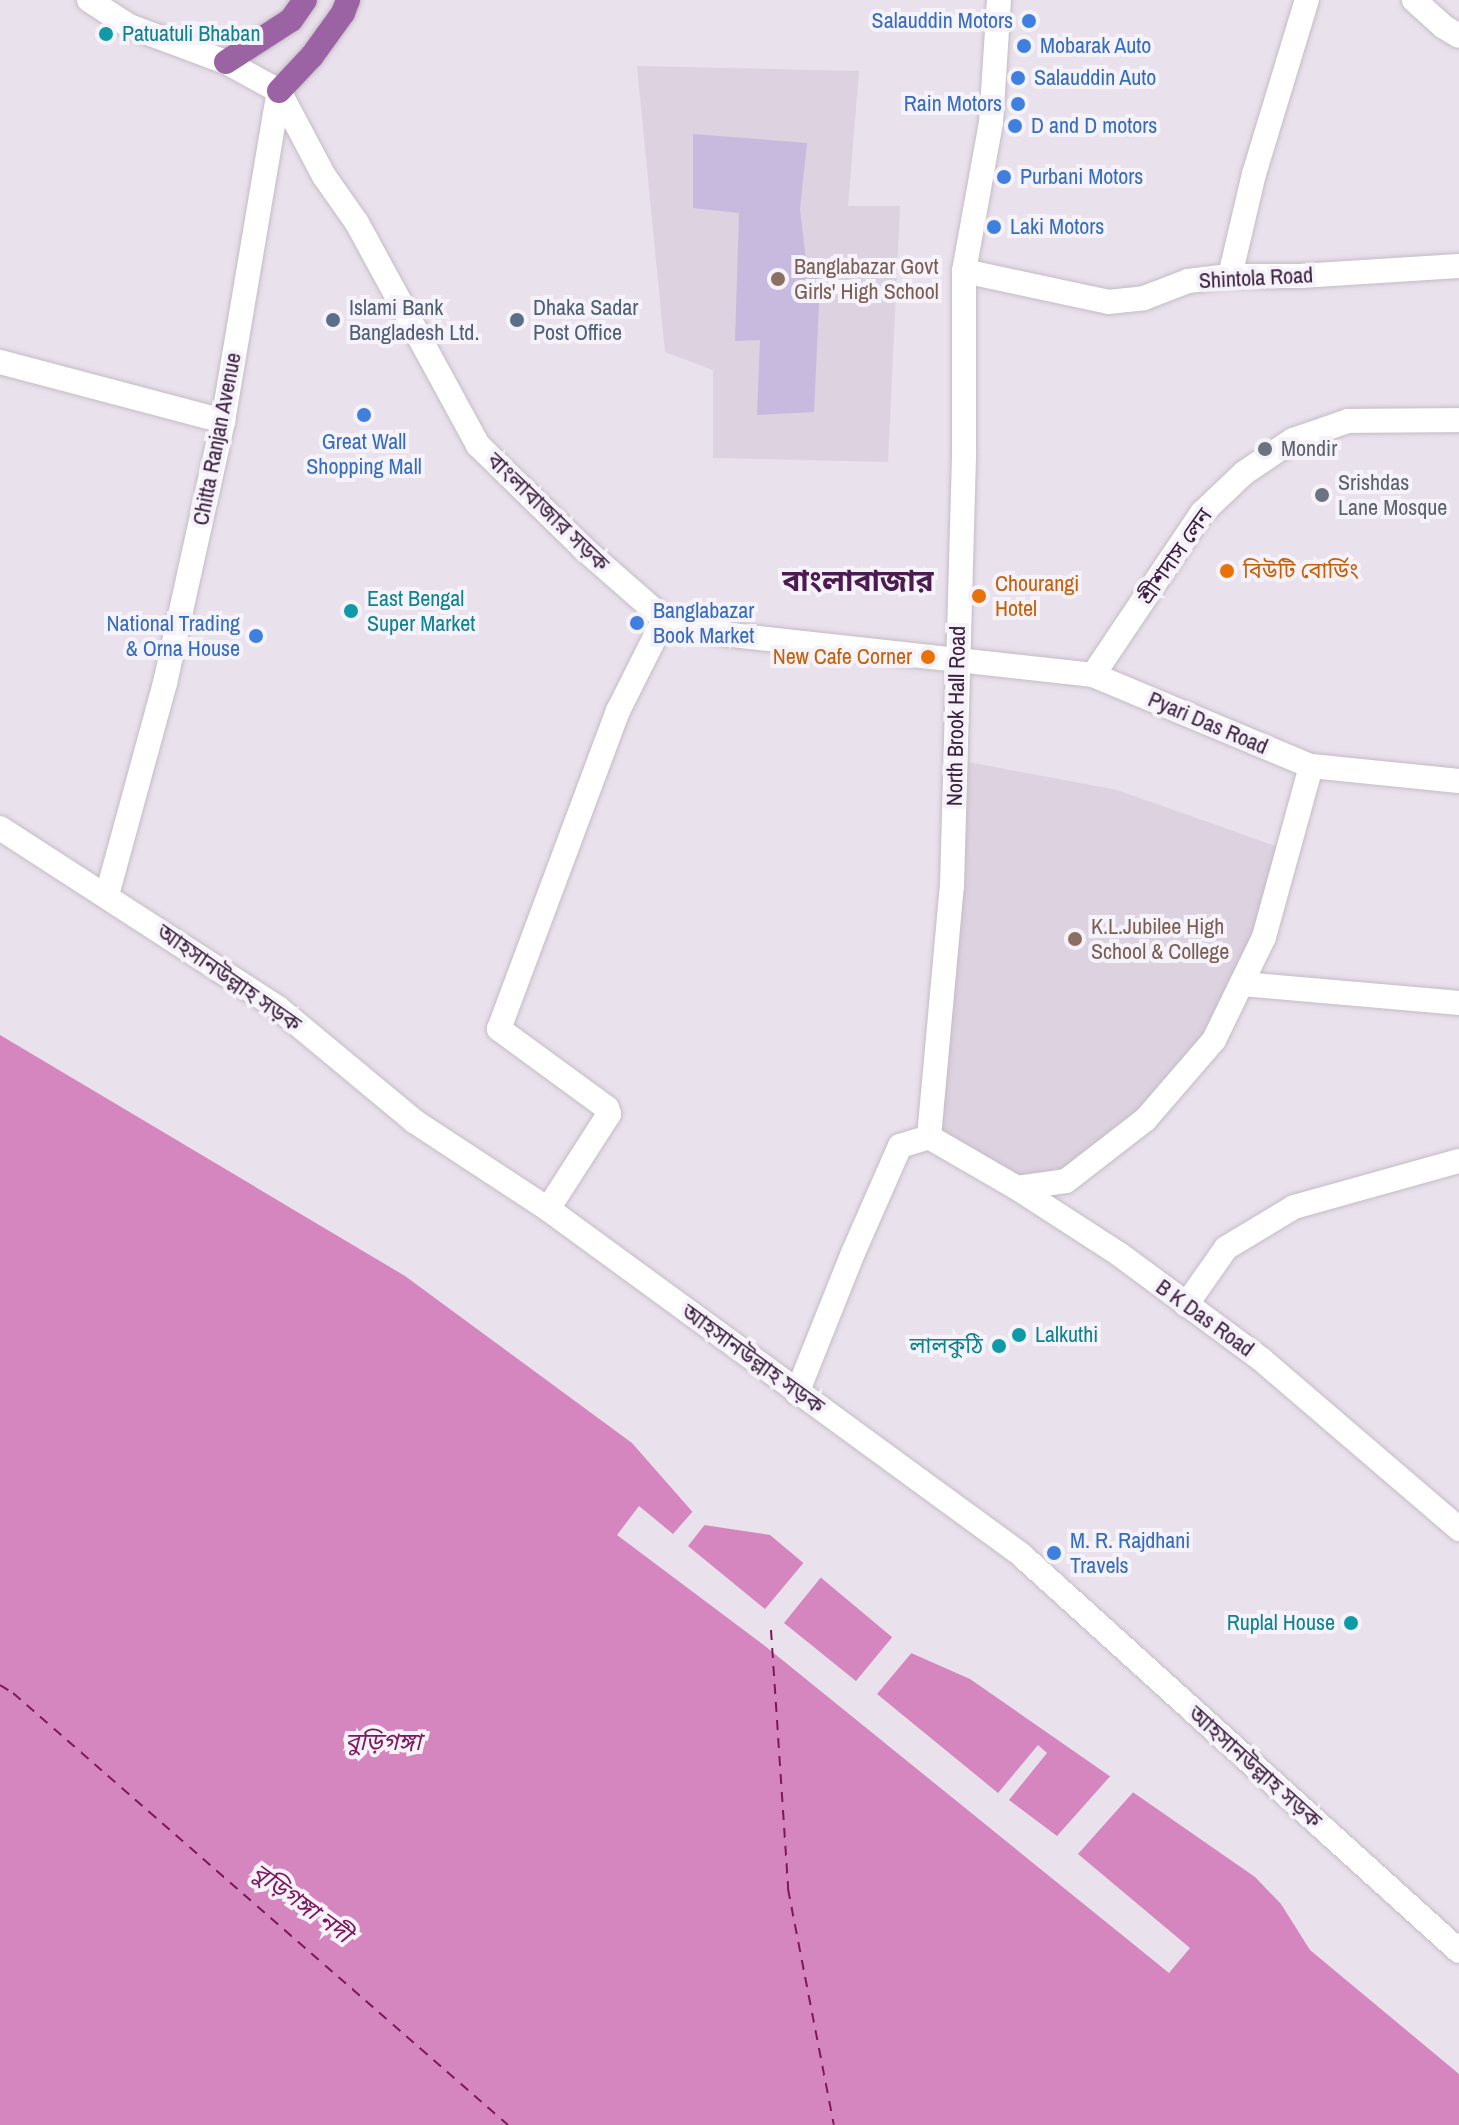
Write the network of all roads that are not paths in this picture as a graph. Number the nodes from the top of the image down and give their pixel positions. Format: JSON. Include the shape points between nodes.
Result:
{"nodes":[{"id":1,"x":89,"y":0,"type":"edge"},
{"id":2,"x":305,"y":0,"type":"edge"},
{"id":3,"x":348,"y":0,"type":"edge"},
{"id":4,"x":999,"y":0,"type":"edge"},
{"id":5,"x":1307,"y":0,"type":"edge"},
{"id":6,"x":1414,"y":0,"type":"edge"},
{"id":7,"x":1459,"y":36,"type":"edge"},
{"id":8,"x":226,"y":62,"type":"junction"},
{"id":9,"x":279,"y":91,"type":"junction"},
{"id":10,"x":1459,"y":266,"type":"edge"},
{"id":11,"x":964,"y":271,"type":"junction"},
{"id":12,"x":1230,"y":276,"type":"junction"},
{"id":13,"x":0,"y":362,"type":"edge"},
{"id":14,"x":1459,"y":420,"type":"edge"},
{"id":15,"x":223,"y":421,"type":"junction"},
{"id":16,"x":664,"y":619,"type":"junction"},
{"id":17,"x":957,"y":659,"type":"junction"},
{"id":18,"x":1093,"y":675,"type":"junction"},
{"id":19,"x":1311,"y":766,"type":"junction"},
{"id":20,"x":1459,"y":781,"type":"edge"},
{"id":21,"x":0,"y":828,"type":"edge"},
{"id":22,"x":107,"y":895,"type":"junction"},
{"id":23,"x":1243,"y":984,"type":"junction"},
{"id":24,"x":1459,"y":1003,"type":"edge"},
{"id":25,"x":929,"y":1137,"type":"junction"},
{"id":26,"x":1459,"y":1161,"type":"edge"},
{"id":27,"x":1017,"y":1188,"type":"junction"},
{"id":28,"x":548,"y":1209,"type":"junction"},
{"id":29,"x":1186,"y":1305,"type":"junction"},
{"id":30,"x":797,"y":1393,"type":"junction"},
{"id":31,"x":1459,"y":1529,"type":"edge"},
{"id":32,"x":1459,"y":1951,"type":"edge"}],
"edges":[{"from":1,"to":8,"type":"street","via":[[129,26]]},
{"from":2,"to":8,"type":"main road","via":[[291,20]]},
{"from":3,"to":9,"type":"main road","via":[[312,56]]},
{"from":4,"to":11,"type":"street","name":"North Brook Hall Road","via":[[991,123]]},
{"from":5,"to":12,"type":"street","via":[[1254,174]]},
{"from":6,"to":7,"type":"street"},
{"from":8,"to":9,"type":"street"},
{"from":9,"to":15,"type":"street","name":"Chitta Ranjan Avenue"},
{"from":9,"to":16,"type":"street","name":"বাংলাবাজার সড়ক","via":[[478,445]]},
{"from":10,"to":12,"type":"street","name":"Shintola Road"},
{"from":11,"to":12,"type":"street","name":"Shintola Road","via":[[1108,302]]},
{"from":11,"to":17,"type":"street","name":"North Brook Hall Road"},
{"from":13,"to":15,"type":"street"},
{"from":14,"to":18,"type":"street","name":"শ্রীশদাস লেন","via":[[1348,421],[1293,440],[1244,473],[1202,513]]},
{"from":15,"to":22,"type":"street","name":"Chitta Ranjan Avenue","via":[[165,683]]},
{"from":16,"to":17,"type":"street","name":"বাংলাবাজার সড়ক","via":[[731,635]]},
{"from":16,"to":28,"type":"street","via":[[618,711],[499,1029],[609,1114]]},
{"from":17,"to":18,"type":"street","name":"Pyari Das Road"},
{"from":17,"to":25,"type":"street","name":"North Brook Hall Road","via":[[952,886]]},
{"from":18,"to":19,"type":"street","name":"Pyari Das Road"},
{"from":19,"to":20,"type":"street","name":"Pyari Das Road"},
{"from":19,"to":23,"type":"street","via":[[1264,937]]},
{"from":21,"to":22,"type":"street","name":"আহসানউল্লাহ সড়ক"},
{"from":22,"to":28,"type":"street","name":"আহসানউল্লাহ সড়ক","via":[[278,1008],[414,1121]]},
{"from":23,"to":24,"type":"street"},
{"from":23,"to":27,"type":"street","via":[[1214,1040],[1145,1120],[1066,1181]]},
{"from":25,"to":27,"type":"street","name":"B K Das Road"},
{"from":25,"to":30,"type":"street","via":[[900,1146]]},
{"from":26,"to":29,"type":"street","via":[[1294,1207],[1226,1248]]},
{"from":27,"to":29,"type":"street","name":"B K Das Road"},
{"from":28,"to":30,"type":"street","name":"আহসানউল্লাহ সড়ক"},
{"from":29,"to":31,"type":"street","name":"B K Das Road","via":[[1262,1360]]},
{"from":30,"to":32,"type":"street","name":"আহসানউল্লাহ সড়ক","via":[[1019,1553]]}]}
